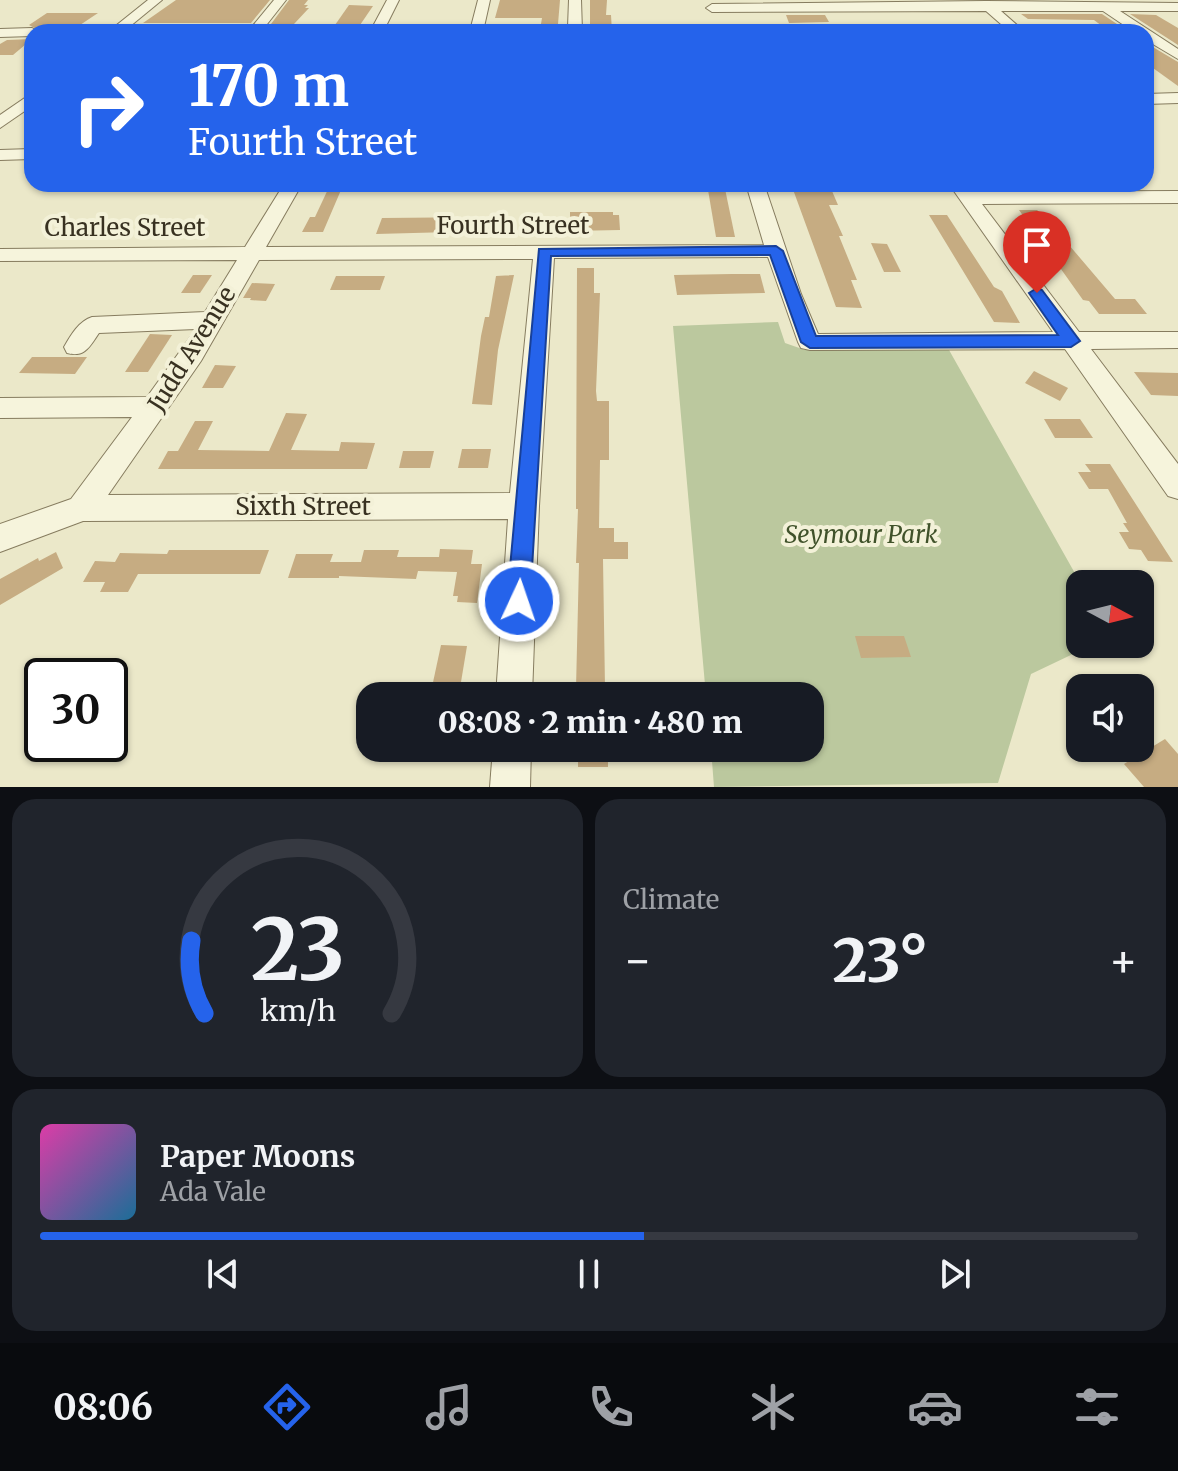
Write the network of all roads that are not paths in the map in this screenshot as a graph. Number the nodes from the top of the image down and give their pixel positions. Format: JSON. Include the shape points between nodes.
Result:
{"nodes":[{"id":1,"x":156,"y":0,"type":"edge"},
{"id":2,"x":280,"y":0,"type":"edge"},
{"id":3,"x":393,"y":0,"type":"edge"},
{"id":4,"x":484,"y":0,"type":"edge"},
{"id":5,"x":575,"y":0,"type":"edge"},
{"id":6,"x":985,"y":4,"type":"edge"},
{"id":7,"x":1100,"y":4,"type":"edge"},
{"id":8,"x":1178,"y":7,"type":"edge"},
{"id":9,"x":708,"y":9,"type":"edge"},
{"id":10,"x":840,"y":9,"type":"edge"},
{"id":11,"x":125,"y":24,"type":"edge"},
{"id":12,"x":260,"y":24,"type":"edge"},
{"id":13,"x":380,"y":24,"type":"edge"},
{"id":14,"x":478,"y":24,"type":"edge"},
{"id":15,"x":574,"y":24,"type":"edge"},
{"id":16,"x":1009,"y":24,"type":"edge"},
{"id":17,"x":1131,"y":24,"type":"edge"},
{"id":18,"x":24,"y":32,"type":"edge"},
{"id":19,"x":0,"y":33,"type":"edge"},
{"id":20,"x":1154,"y":39,"type":"edge"},
{"id":21,"x":1178,"y":54,"type":"edge"},
{"id":22,"x":1178,"y":98,"type":"edge"},
{"id":23,"x":1154,"y":99,"type":"edge"},
{"id":24,"x":24,"y":104,"type":"edge"},
{"id":25,"x":0,"y":123,"type":"edge"},
{"id":26,"x":24,"y":154,"type":"edge"},
{"id":27,"x":0,"y":155,"type":"edge"},
{"id":28,"x":288,"y":192,"type":"edge"},
{"id":29,"x":758,"y":192,"type":"edge"},
{"id":30,"x":964,"y":192,"type":"edge"},
{"id":31,"x":999,"y":192,"type":"edge"},
{"id":32,"x":1178,"y":197,"type":"edge"},
{"id":33,"x":776,"y":251,"type":"junction"},
{"id":34,"x":544,"y":252,"type":"junction"},
{"id":35,"x":250,"y":254,"type":"junction"},
{"id":36,"x":0,"y":255,"type":"edge"},
{"id":37,"x":212,"y":320,"type":"junction"},
{"id":38,"x":1178,"y":340,"type":"edge"},
{"id":39,"x":1071,"y":341,"type":"junction"},
{"id":40,"x":76,"y":347,"type":"dead end"},
{"id":41,"x":157,"y":407,"type":"junction"},
{"id":42,"x":0,"y":408,"type":"edge"},
{"id":43,"x":1178,"y":487,"type":"edge"},
{"id":44,"x":524,"y":506,"type":"junction"},
{"id":45,"x":82,"y":508,"type":"junction"},
{"id":46,"x":0,"y":538,"type":"edge"},
{"id":47,"x":515,"y":682,"type":"edge"},
{"id":48,"x":511,"y":762,"type":"edge"},
{"id":49,"x":510,"y":787,"type":"edge"}],
"edges":[{"from":1,"to":11,"type":"street"},
{"from":2,"to":12,"type":"street"},
{"from":3,"to":13,"type":"street"},
{"from":4,"to":14,"type":"street"},
{"from":5,"to":15,"type":"street"},
{"from":6,"to":7,"type":"street"},
{"from":6,"to":10,"type":"street"},
{"from":6,"to":16,"type":"street"},
{"from":7,"to":8,"type":"street"},
{"from":7,"to":17,"type":"street"},
{"from":9,"to":10,"type":"street"},
{"from":18,"to":19,"type":"street"},
{"from":20,"to":21,"type":"street"},
{"from":22,"to":23,"type":"street"},
{"from":24,"to":25,"type":"street"},
{"from":26,"to":27,"type":"street"},
{"from":28,"to":35,"type":"street","name":"Judd Avenue"},
{"from":29,"to":33,"type":"street"},
{"from":30,"to":39,"type":"street"},
{"from":31,"to":32,"type":"street"},
{"from":33,"to":34,"type":"street","name":"Fourth Street"},
{"from":33,"to":39,"type":"street","via":[[810,342]]},
{"from":34,"to":35,"type":"street","name":"Fourth Street"},
{"from":34,"to":44,"type":"street"},
{"from":35,"to":36,"type":"street","name":"Charles Street"},
{"from":35,"to":37,"type":"street","name":"Judd Avenue"},
{"from":37,"to":40,"type":"street","via":[[92,325]]},
{"from":37,"to":41,"type":"street","name":"Judd Avenue"},
{"from":38,"to":39,"type":"street"},
{"from":39,"to":43,"type":"street"},
{"from":41,"to":42,"type":"street"},
{"from":41,"to":45,"type":"street","name":"Judd Avenue"},
{"from":44,"to":45,"type":"street","name":"Sixth Street"},
{"from":44,"to":47,"type":"street"},
{"from":45,"to":46,"type":"street"},
{"from":48,"to":49,"type":"street"}]}
